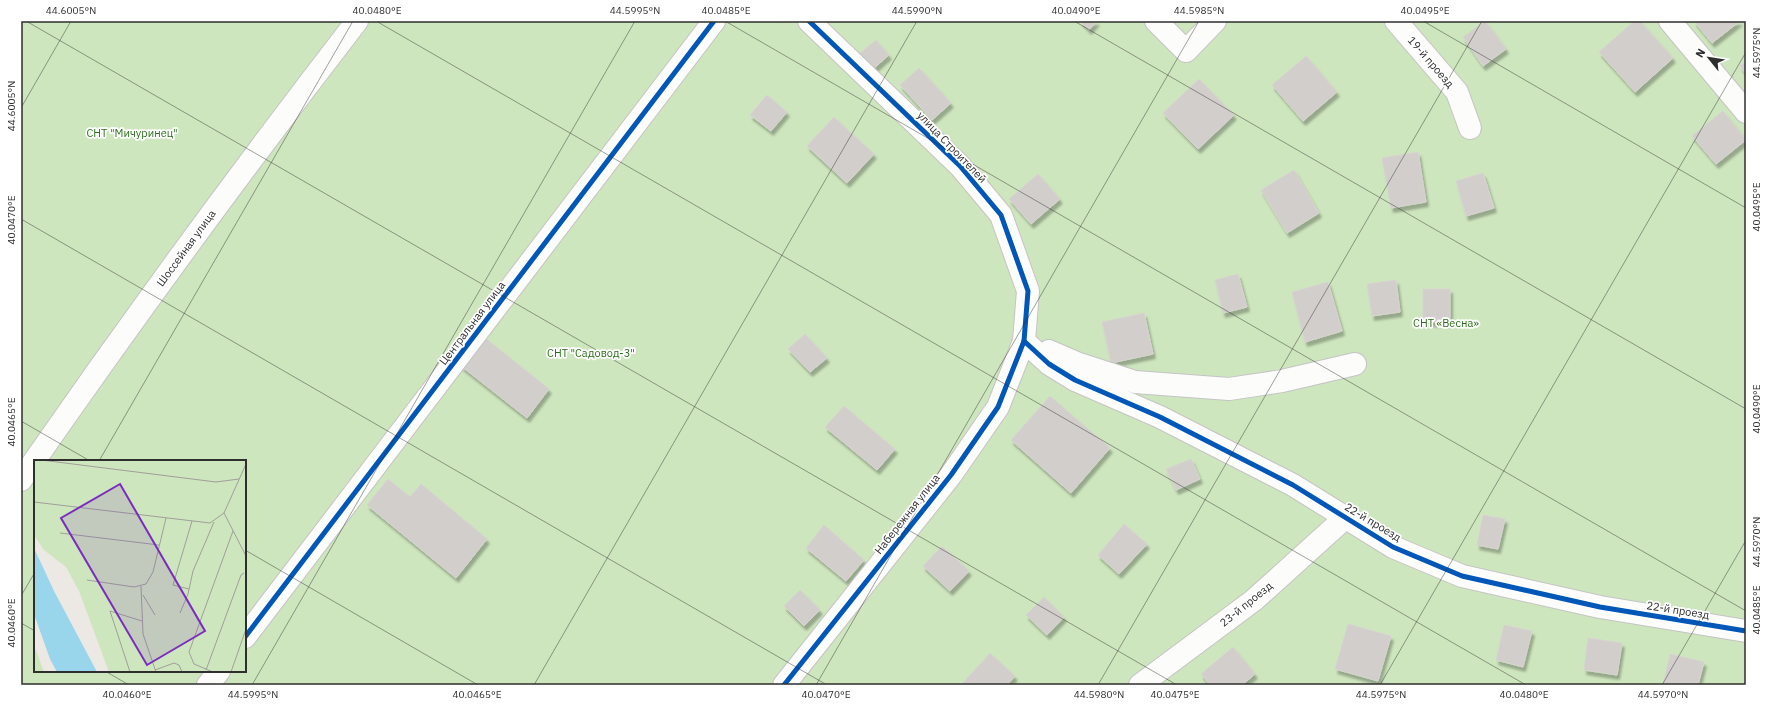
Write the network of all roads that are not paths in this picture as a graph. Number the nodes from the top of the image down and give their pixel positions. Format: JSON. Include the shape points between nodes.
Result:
{"nodes":[{"id":1,"x":357,"y":21,"type":"edge"},
{"id":2,"x":714,"y":21,"type":"edge"},
{"id":3,"x":809,"y":21,"type":"edge"},
{"id":4,"x":1156,"y":21,"type":"edge"},
{"id":5,"x":1216,"y":21,"type":"edge"},
{"id":6,"x":1396,"y":21,"type":"edge"},
{"id":7,"x":1670,"y":21,"type":"edge"},
{"id":8,"x":1746,"y":112,"type":"edge"},
{"id":9,"x":1470,"y":128,"type":"dead end"},
{"id":10,"x":1024,"y":341,"type":"junction"},
{"id":11,"x":1355,"y":364,"type":"dead end"},
{"id":12,"x":35,"y":460,"type":"edge"},
{"id":13,"x":34,"y":461,"type":"edge"},
{"id":14,"x":21,"y":480,"type":"edge"},
{"id":15,"x":1346,"y":517,"type":"junction"},
{"id":16,"x":1746,"y":631,"type":"edge"},
{"id":17,"x":246,"y":636,"type":"edge"},
{"id":18,"x":218,"y":672,"type":"edge"},
{"id":19,"x":208,"y":685,"type":"edge"},
{"id":20,"x":784,"y":685,"type":"edge"},
{"id":21,"x":1140,"y":685,"type":"edge"}],
"edges":[{"from":1,"to":12,"type":"street","name":"Шоссейная улица","via":[[261,145],[106,357]]},
{"from":2,"to":17,"type":"street","name":"Центральная улица"},
{"from":3,"to":10,"type":"street","name":"улица Строителей","via":[[960,166],[1001,215],[1028,291]]},
{"from":4,"to":5,"type":"street","via":[[1186,51]]},
{"from":6,"to":9,"type":"street","name":"19-й проезд","via":[[1457,92]]},
{"from":7,"to":8,"type":"street"},
{"from":10,"to":11,"type":"street","via":[[1079,364],[1135,382],[1178,386],[1229,389],[1282,381]]},
{"from":10,"to":15,"type":"street","name":"22-й проезд","via":[[1048,364],[1075,380],[1160,417],[1293,485]]},
{"from":10,"to":20,"type":"street","name":"Набережная улица","via":[[998,407],[951,475]]},
{"from":13,"to":14,"type":"street","name":"Шоссейная улица"},
{"from":15,"to":16,"type":"street","name":"22-й проезд","via":[[1393,546],[1462,576],[1600,607]]},
{"from":15,"to":21,"type":"street","name":"23-й проезд","via":[[1254,600]]},
{"from":18,"to":19,"type":"street"}]}
